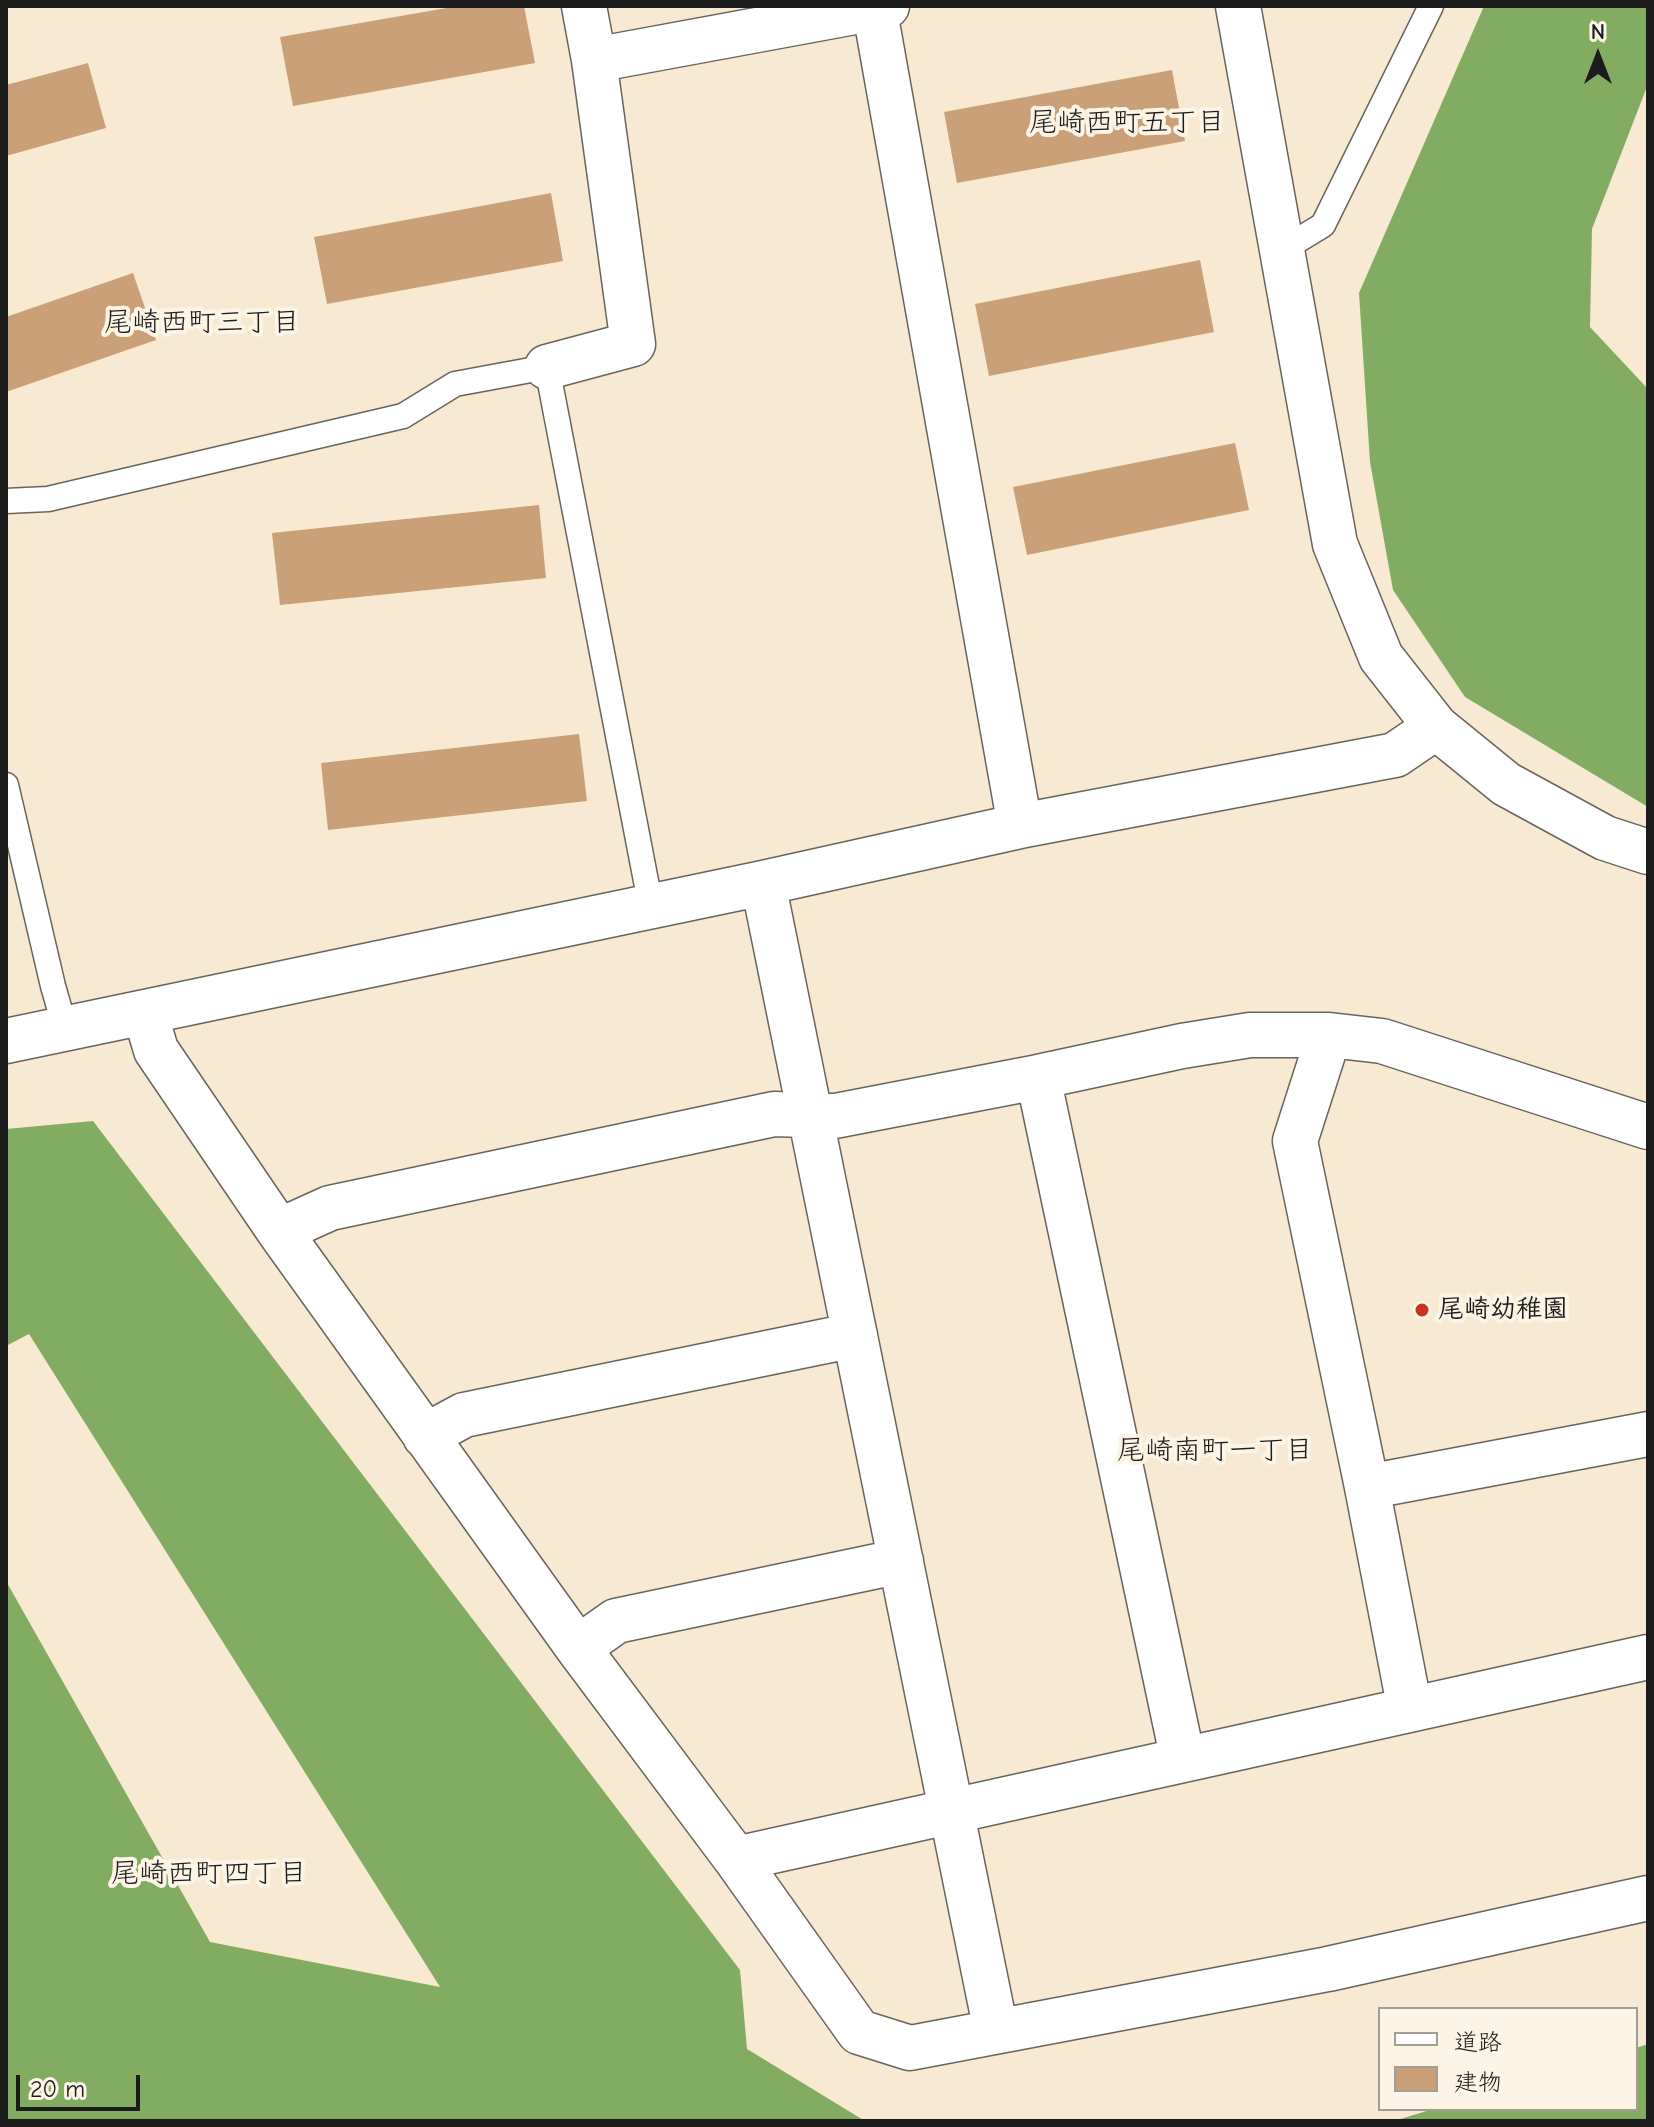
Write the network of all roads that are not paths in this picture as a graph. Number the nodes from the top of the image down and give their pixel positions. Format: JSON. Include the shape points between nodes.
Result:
{"nodes":[{"id":1,"x":584,"y":6,"type":"edge"},
{"id":2,"x":1238,"y":6,"type":"edge"},
{"id":3,"x":1431,"y":6,"type":"edge"},
{"id":4,"x":878,"y":7,"type":"edge"},
{"id":5,"x":594,"y":60,"type":"junction"},
{"id":6,"x":1282,"y":250,"type":"junction"},
{"id":7,"x":547,"y":367,"type":"junction"},
{"id":8,"x":6,"y":501,"type":"edge"},
{"id":9,"x":1436,"y":727,"type":"junction"},
{"id":10,"x":6,"y":785,"type":"edge"},
{"id":11,"x":1020,"y":826,"type":"junction"},
{"id":12,"x":1648,"y":852,"type":"edge"},
{"id":13,"x":763,"y":883,"type":"junction"},
{"id":14,"x":651,"y":907,"type":"junction"},
{"id":15,"x":145,"y":1013,"type":"junction"},
{"id":16,"x":65,"y":1028,"type":"junction"},
{"id":17,"x":1329,"y":1035,"type":"junction"},
{"id":18,"x":6,"y":1041,"type":"edge"},
{"id":19,"x":1038,"y":1077,"type":"junction"},
{"id":20,"x":811,"y":1114,"type":"junction"},
{"id":21,"x":1648,"y":1127,"type":"edge"},
{"id":22,"x":279,"y":1231,"type":"junction"},
{"id":23,"x":855,"y":1335,"type":"junction"},
{"id":24,"x":1648,"y":1434,"type":"edge"},
{"id":25,"x":425,"y":1436,"type":"junction"},
{"id":26,"x":1367,"y":1487,"type":"junction"},
{"id":27,"x":901,"y":1561,"type":"junction"},
{"id":28,"x":578,"y":1648,"type":"junction"},
{"id":29,"x":1648,"y":1657,"type":"edge"},
{"id":30,"x":1410,"y":1710,"type":"junction"},
{"id":31,"x":1183,"y":1760,"type":"junction"},
{"id":32,"x":952,"y":1811,"type":"junction"},
{"id":33,"x":736,"y":1859,"type":"junction"},
{"id":34,"x":1648,"y":1898,"type":"edge"},
{"id":35,"x":996,"y":2031,"type":"junction"}],
"edges":[{"from":1,"to":5,"type":"street"},
{"from":2,"to":6,"type":"street"},
{"from":3,"to":6,"type":"lane","via":[[1323,225]]},
{"from":4,"to":5,"type":"street"},
{"from":4,"to":11,"type":"street"},
{"from":5,"to":7,"type":"street","via":[[633,344]]},
{"from":6,"to":9,"type":"street","via":[[1335,544],[1381,657]]},
{"from":7,"to":8,"type":"lane","via":[[455,384],[403,416],[48,499]]},
{"from":7,"to":14,"type":"lane"},
{"from":9,"to":11,"type":"street","via":[[1395,755]]},
{"from":9,"to":12,"type":"street","via":[[1506,784],[1605,838]]},
{"from":10,"to":16,"type":"lane"},
{"from":11,"to":13,"type":"street"},
{"from":13,"to":14,"type":"street"},
{"from":13,"to":20,"type":"street"},
{"from":14,"to":15,"type":"street"},
{"from":15,"to":16,"type":"street"},
{"from":15,"to":22,"type":"street","via":[[156,1050]]},
{"from":16,"to":18,"type":"street"},
{"from":17,"to":19,"type":"street","via":[[1250,1035]]},
{"from":17,"to":21,"type":"street","via":[[1382,1041]]},
{"from":17,"to":26,"type":"street","via":[[1295,1141]]},
{"from":19,"to":20,"type":"street","via":[[835,1116]]},
{"from":19,"to":31,"type":"street"},
{"from":20,"to":22,"type":"street","via":[[774,1114],[330,1208]]},
{"from":20,"to":23,"type":"street"},
{"from":22,"to":25,"type":"street"},
{"from":23,"to":25,"type":"street","via":[[464,1415]]},
{"from":23,"to":27,"type":"street"},
{"from":24,"to":26,"type":"street"},
{"from":25,"to":28,"type":"street"},
{"from":26,"to":30,"type":"street"},
{"from":27,"to":28,"type":"street","via":[[616,1621]]},
{"from":27,"to":32,"type":"street"},
{"from":28,"to":33,"type":"street"},
{"from":29,"to":30,"type":"street"},
{"from":30,"to":31,"type":"street"},
{"from":31,"to":32,"type":"street"},
{"from":32,"to":33,"type":"street"},
{"from":32,"to":35,"type":"street"},
{"from":33,"to":35,"type":"street","via":[[859,2032],[910,2048]]},
{"from":34,"to":35,"type":"street","via":[[1328,1969]]}]}
